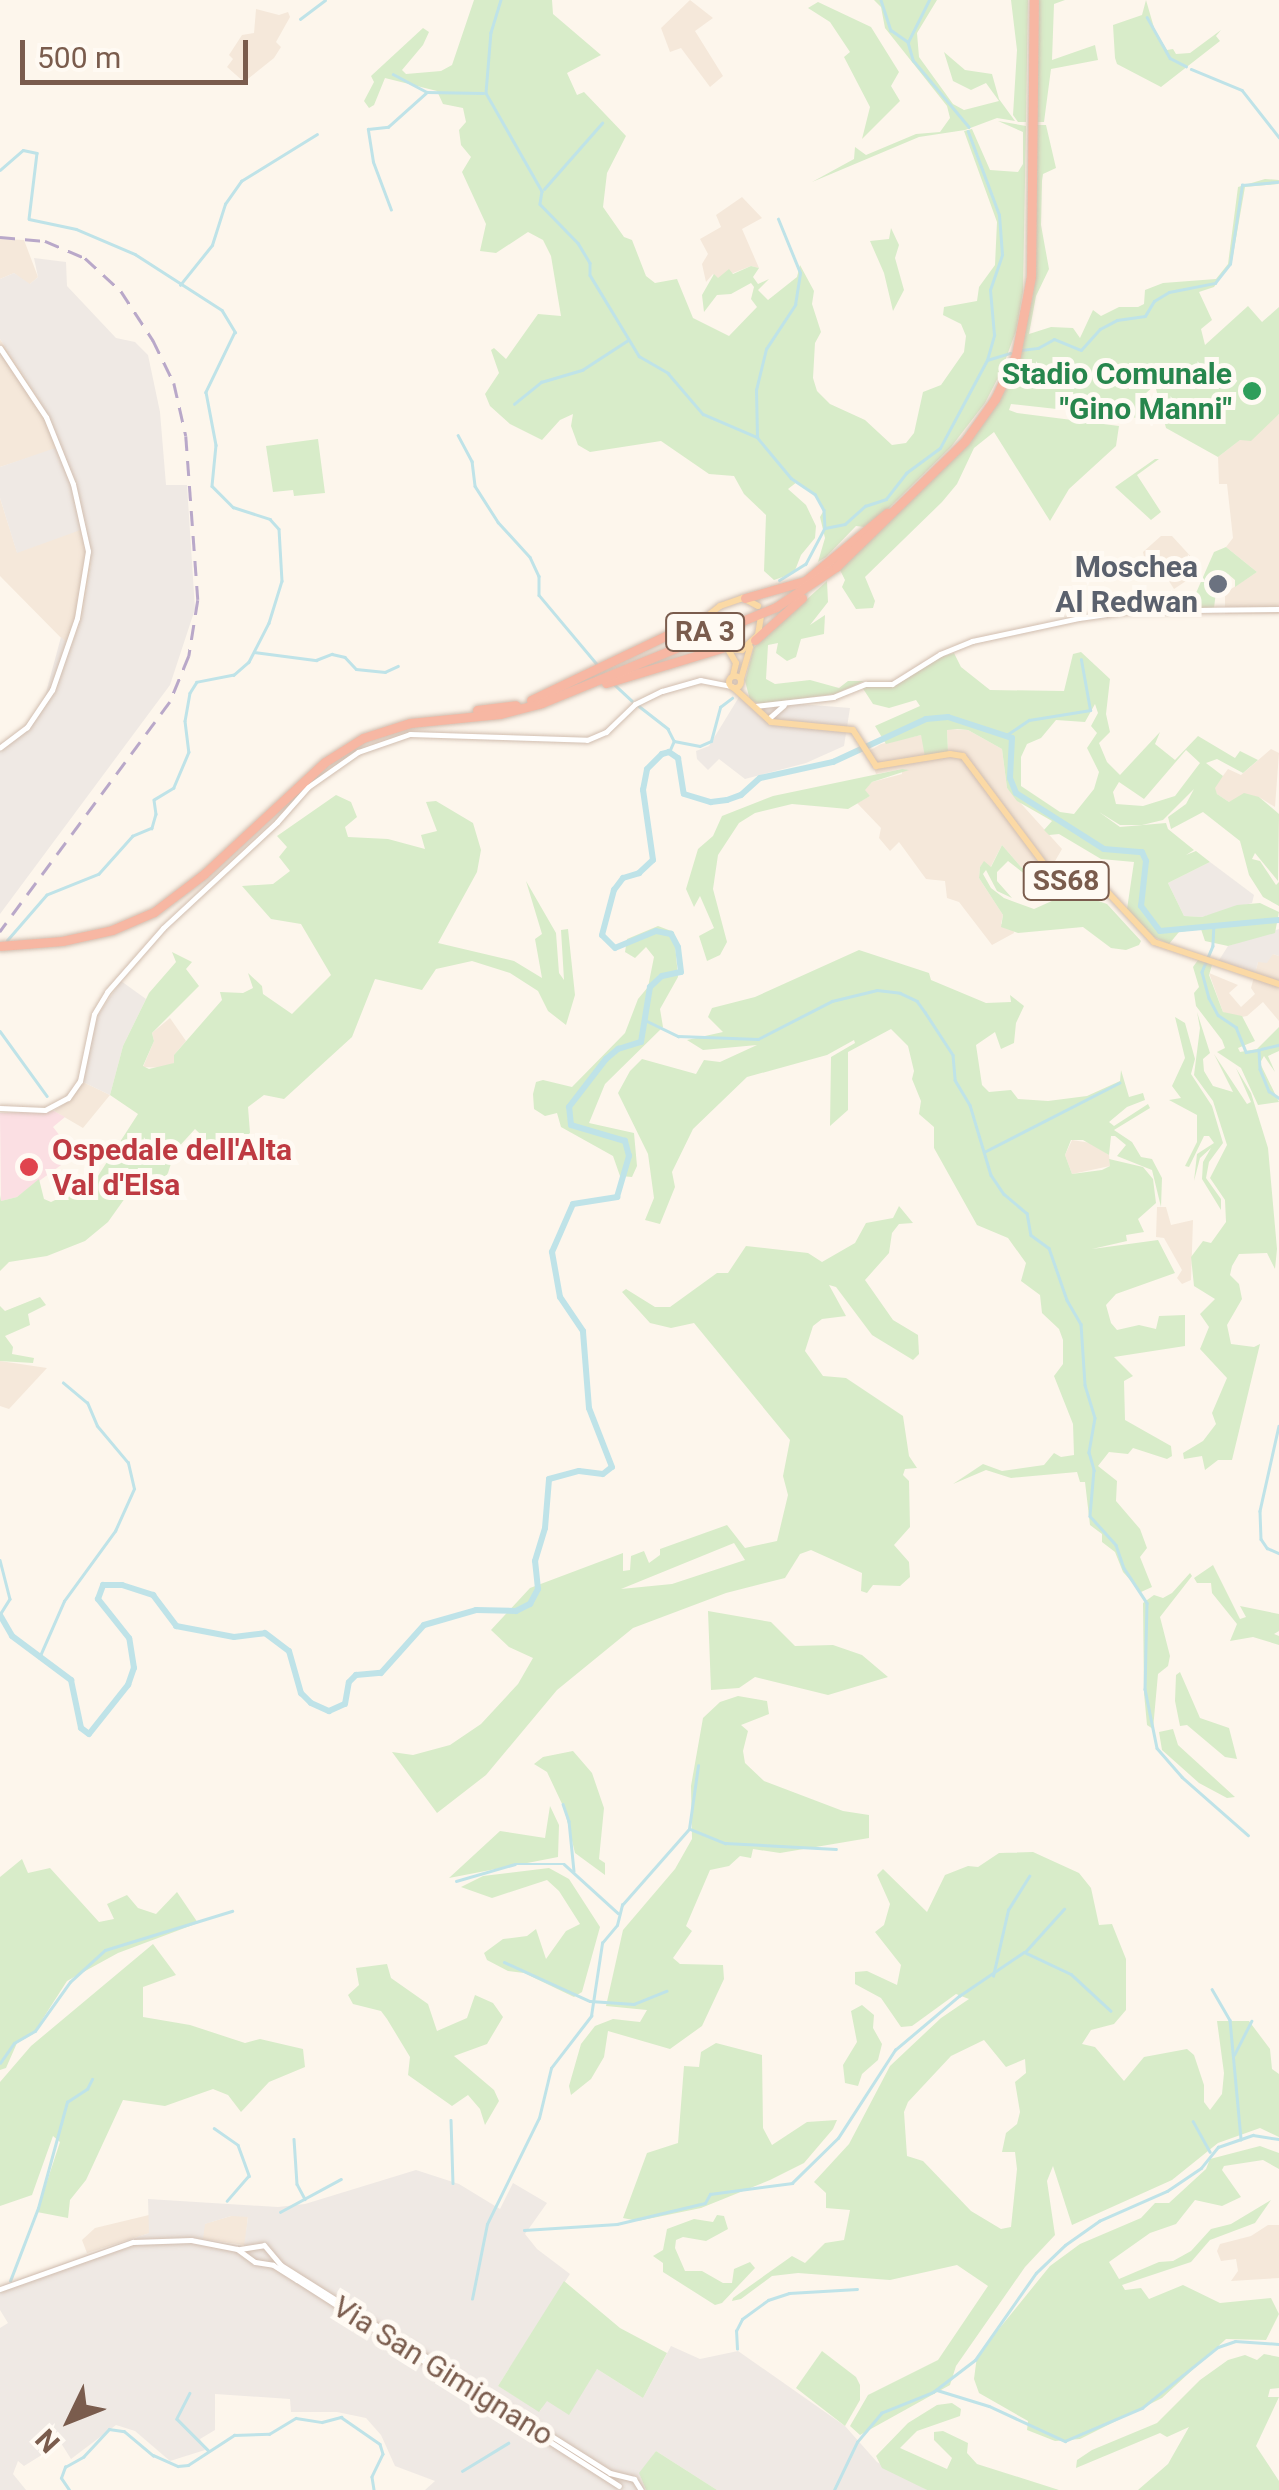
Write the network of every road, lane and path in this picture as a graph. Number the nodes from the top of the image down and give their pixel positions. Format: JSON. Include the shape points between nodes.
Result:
{"nodes":[{"id":1,"x":1032,"y":0,"type":"edge"},
{"id":2,"x":0,"y":345,"type":"edge"},
{"id":3,"x":887,"y":513,"type":"junction"},
{"id":4,"x":876,"y":528,"type":"junction"},
{"id":5,"x":745,"y":598,"type":"junction"},
{"id":6,"x":1279,"y":609,"type":"edge"},
{"id":7,"x":707,"y":629,"type":"junction"},
{"id":8,"x":754,"y":641,"type":"junction"},
{"id":9,"x":725,"y":649,"type":"junction"},
{"id":10,"x":735,"y":682,"type":"junction"},
{"id":11,"x":788,"y":703,"type":"junction"},
{"id":12,"x":772,"y":706,"type":"junction"},
{"id":13,"x":752,"y":707,"type":"junction"},
{"id":14,"x":780,"y":710,"type":"junction"},
{"id":15,"x":459,"y":714,"type":"junction"},
{"id":16,"x":488,"y":716,"type":"junction"},
{"id":17,"x":768,"y":718,"type":"junction"},
{"id":18,"x":783,"y":723,"type":"junction"},
{"id":19,"x":0,"y":747,"type":"edge"},
{"id":20,"x":6,"y":943,"type":"edge"},
{"id":21,"x":1279,"y":984,"type":"edge"},
{"id":22,"x":0,"y":1109,"type":"edge"},
{"id":23,"x":254,"y":2247,"type":"junction"},
{"id":24,"x":237,"y":2249,"type":"junction"},
{"id":25,"x":270,"y":2253,"type":"junction"},
{"id":26,"x":251,"y":2257,"type":"junction"},
{"id":27,"x":263,"y":2263,"type":"junction"},
{"id":28,"x":0,"y":2289,"type":"edge"},
{"id":29,"x":624,"y":2479,"type":"junction"},
{"id":30,"x":620,"y":2488,"type":"edge"},
{"id":31,"x":639,"y":2489,"type":"edge"}],
"edges":[{"from":1,"to":3,"type":"highway","number":"RA 3","via":[[1028,275],[1017,338],[973,426]]},
{"from":1,"to":4,"type":"highway","number":"RA 3","via":[[1031,276],[1016,355],[966,441]]},
{"from":2,"to":19,"type":"main road","via":[[44,412],[64,458],[88,552],[77,620],[51,693],[25,729]]},
{"from":3,"to":5,"type":"highway","via":[[805,582]]},
{"from":3,"to":15,"type":"highway","number":"RA 3","via":[[817,578],[776,602],[542,699]]},
{"from":4,"to":8,"type":"highway"},
{"from":4,"to":16,"type":"highway","number":"RA 3","via":[[787,601],[561,696]]},
{"from":5,"to":7,"type":"main road","via":[[714,609]]},
{"from":5,"to":8,"type":"main road","via":[[760,611]]},
{"from":6,"to":11,"type":"main road","via":[[1132,610],[1079,618],[972,641],[892,684]]},
{"from":7,"to":9,"type":"main road"},
{"from":7,"to":15,"type":"highway","via":[[680,629],[538,698]]},
{"from":8,"to":9,"type":"main road"},
{"from":8,"to":10,"type":"main road"},
{"from":9,"to":10,"type":"main road","via":[[736,663]]},
{"from":9,"to":16,"type":"highway","via":[[525,711]]},
{"from":10,"to":13,"type":"main road","number":"SS68"},
{"from":10,"to":22,"type":"main road","via":[[691,681],[644,698],[588,740],[410,734],[358,752],[308,787],[107,992],[68,1098],[47,1110]]},
{"from":11,"to":12,"type":"main road"},
{"from":11,"to":14,"type":"main road"},
{"from":12,"to":13,"type":"main road"},
{"from":12,"to":17,"type":"main road"},
{"from":13,"to":17,"type":"main road","number":"SS68"},
{"from":13,"to":18,"type":"main road","number":"SS68"},
{"from":14,"to":17,"type":"main road"},
{"from":14,"to":18,"type":"main road"},
{"from":15,"to":20,"type":"highway","number":"RA 3","via":[[405,720],[343,745],[152,908],[112,925]]},
{"from":16,"to":20,"type":"highway","number":"RA 3","via":[[410,723],[363,738],[324,762],[154,912],[112,930]]},
{"from":17,"to":18,"type":"main road","number":"SS68"},
{"from":18,"to":21,"type":"main road","number":"SS68","via":[[849,729],[880,767],[950,754],[965,758],[1050,874],[1101,884],[1148,938]]},
{"from":23,"to":24,"type":"main road"},
{"from":23,"to":25,"type":"main road","name":"Via San Gimignano","via":[[264,2245]]},
{"from":23,"to":26,"type":"main road"},
{"from":24,"to":26,"type":"main road"},
{"from":24,"to":28,"type":"main road","via":[[195,2240],[132,2242]]},
{"from":25,"to":27,"type":"main road"},
{"from":25,"to":29,"type":"main road","name":"Via San Gimignano"},
{"from":26,"to":27,"type":"main road","name":"Via San Gimignano"},
{"from":27,"to":30,"type":"main road","name":"Via San Gimignano"},
{"from":29,"to":30,"type":"main road","name":"Via San Gimignano"},
{"from":29,"to":31,"type":"main road","name":"Via San Gimignano","via":[[633,2478]]}]}
